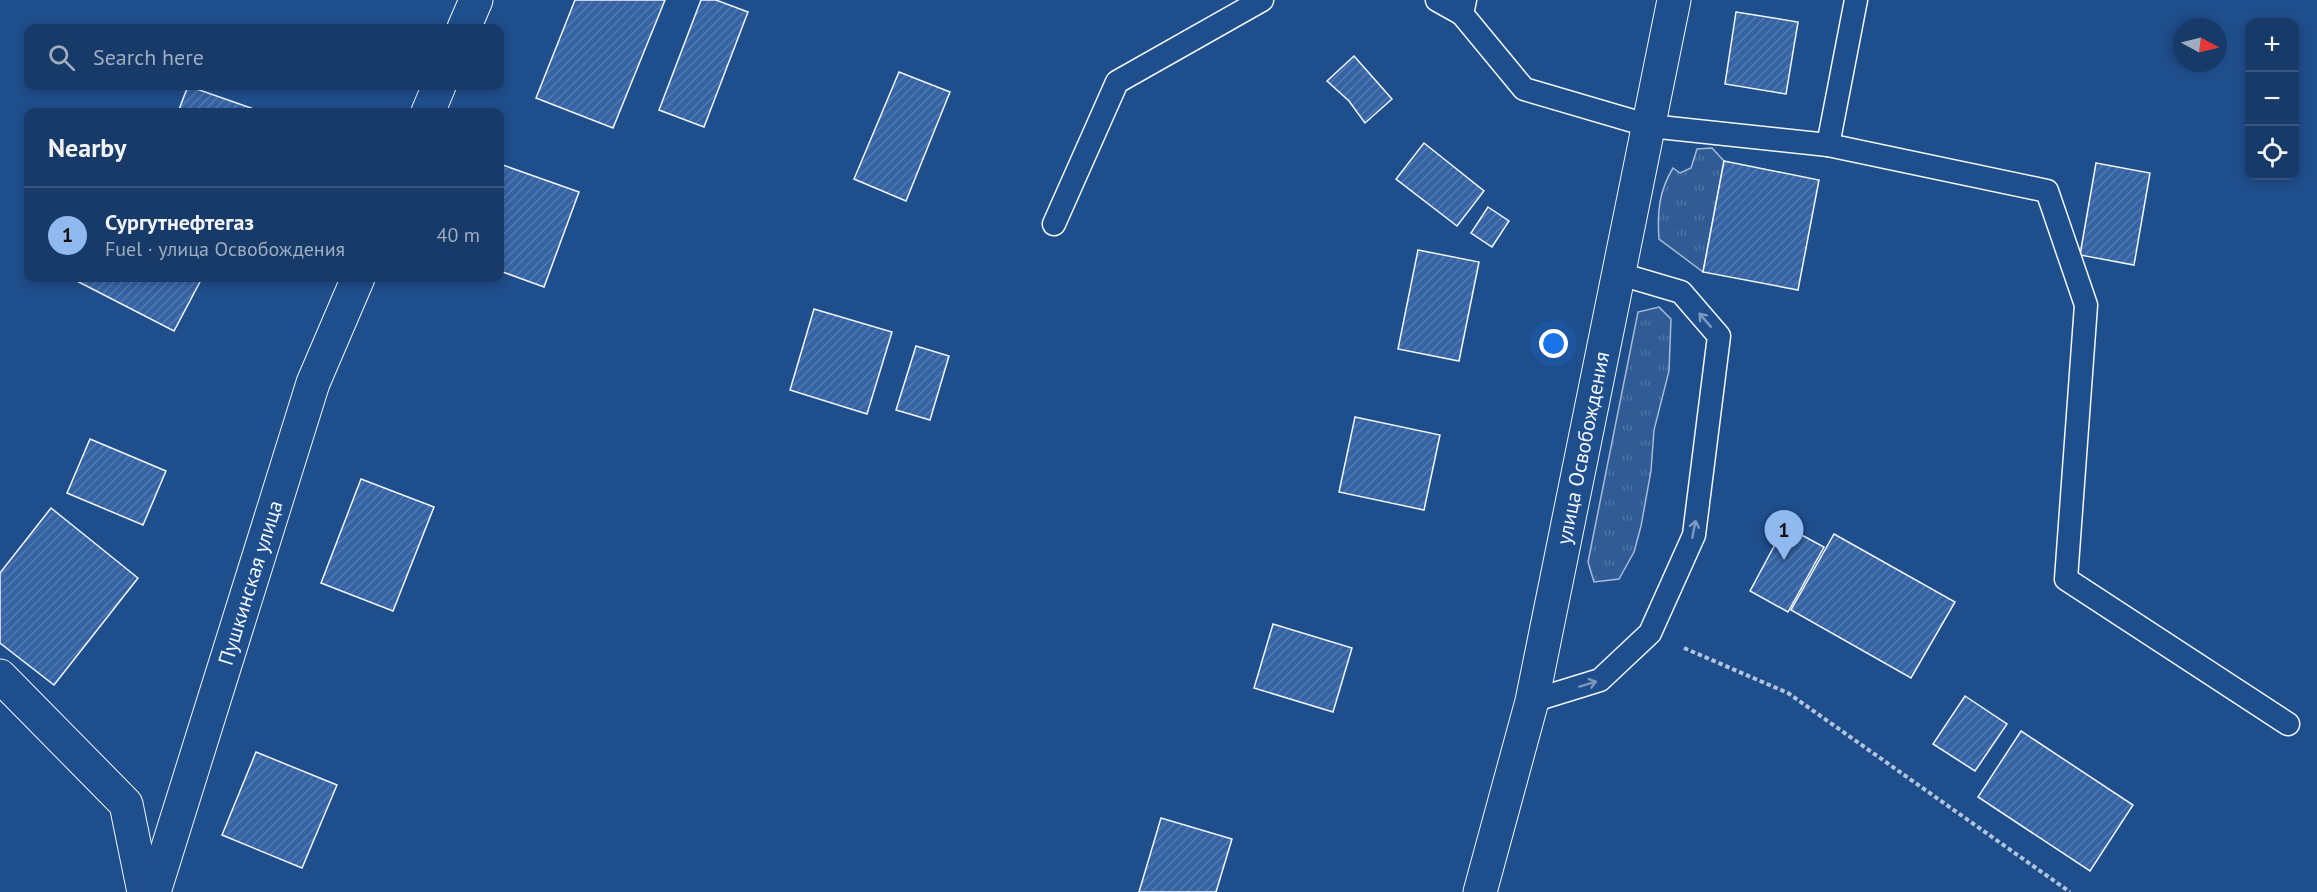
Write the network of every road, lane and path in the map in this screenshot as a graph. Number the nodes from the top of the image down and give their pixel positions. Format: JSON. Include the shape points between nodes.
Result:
{"nodes":[{"id":1,"x":476,"y":0,"type":"edge"},
{"id":2,"x":1262,"y":0,"type":"edge"},
{"id":3,"x":1437,"y":0,"type":"edge"},
{"id":4,"x":1674,"y":0,"type":"edge"},
{"id":5,"x":1856,"y":0,"type":"edge"},
{"id":6,"x":1464,"y":7,"type":"edge"},
{"id":7,"x":466,"y":24,"type":"edge"},
{"id":8,"x":437,"y":90,"type":"edge"},
{"id":9,"x":430,"y":108,"type":"edge"},
{"id":10,"x":1650,"y":126,"type":"junction"},
{"id":11,"x":1828,"y":145,"type":"junction"},
{"id":12,"x":1054,"y":224,"type":"dead end"},
{"id":13,"x":1620,"y":274,"type":"junction"},
{"id":14,"x":356,"y":282,"type":"edge"},
{"id":15,"x":1650,"y":633,"type":"junction"},
{"id":16,"x":0,"y":676,"type":"edge"},
{"id":17,"x":1532,"y":701,"type":"junction"},
{"id":18,"x":2288,"y":724,"type":"dead end"},
{"id":19,"x":144,"y":892,"type":"edge"},
{"id":20,"x":154,"y":892,"type":"edge"},
{"id":21,"x":1480,"y":892,"type":"edge"},
{"id":22,"x":2070,"y":892,"type":"edge"}],
"edges":[{"from":1,"to":7,"type":"street"},
{"from":2,"to":12,"type":"lane","via":[[1117,82]]},
{"from":3,"to":6,"type":"lane"},
{"from":4,"to":10,"type":"street","name":"улица Освобождения"},
{"from":5,"to":11,"type":"lane"},
{"from":6,"to":10,"type":"lane","via":[[1524,89]]},
{"from":8,"to":9,"type":"street"},
{"from":10,"to":11,"type":"lane"},
{"from":10,"to":13,"type":"street","name":"улица Освобождения"},
{"from":11,"to":18,"type":"lane","via":[[2047,191],[2086,305],[2066,579]]},
{"from":15,"to":13,"type":"lane","one_way":true,"via":[[1694,535],[1719,336],[1681,292]]},
{"from":13,"to":17,"type":"street","name":"улица Освобождения"},
{"from":14,"to":20,"type":"street","name":"Пушкинская улица","via":[[313,383]]},
{"from":17,"to":15,"type":"lane","one_way":true,"via":[[1600,680]]},
{"from":15,"to":22,"type":"path","via":[[1788,693]]},
{"from":16,"to":19,"type":"street","via":[[126,804]]},
{"from":17,"to":21,"type":"street","name":"улица Освобождения"}]}
